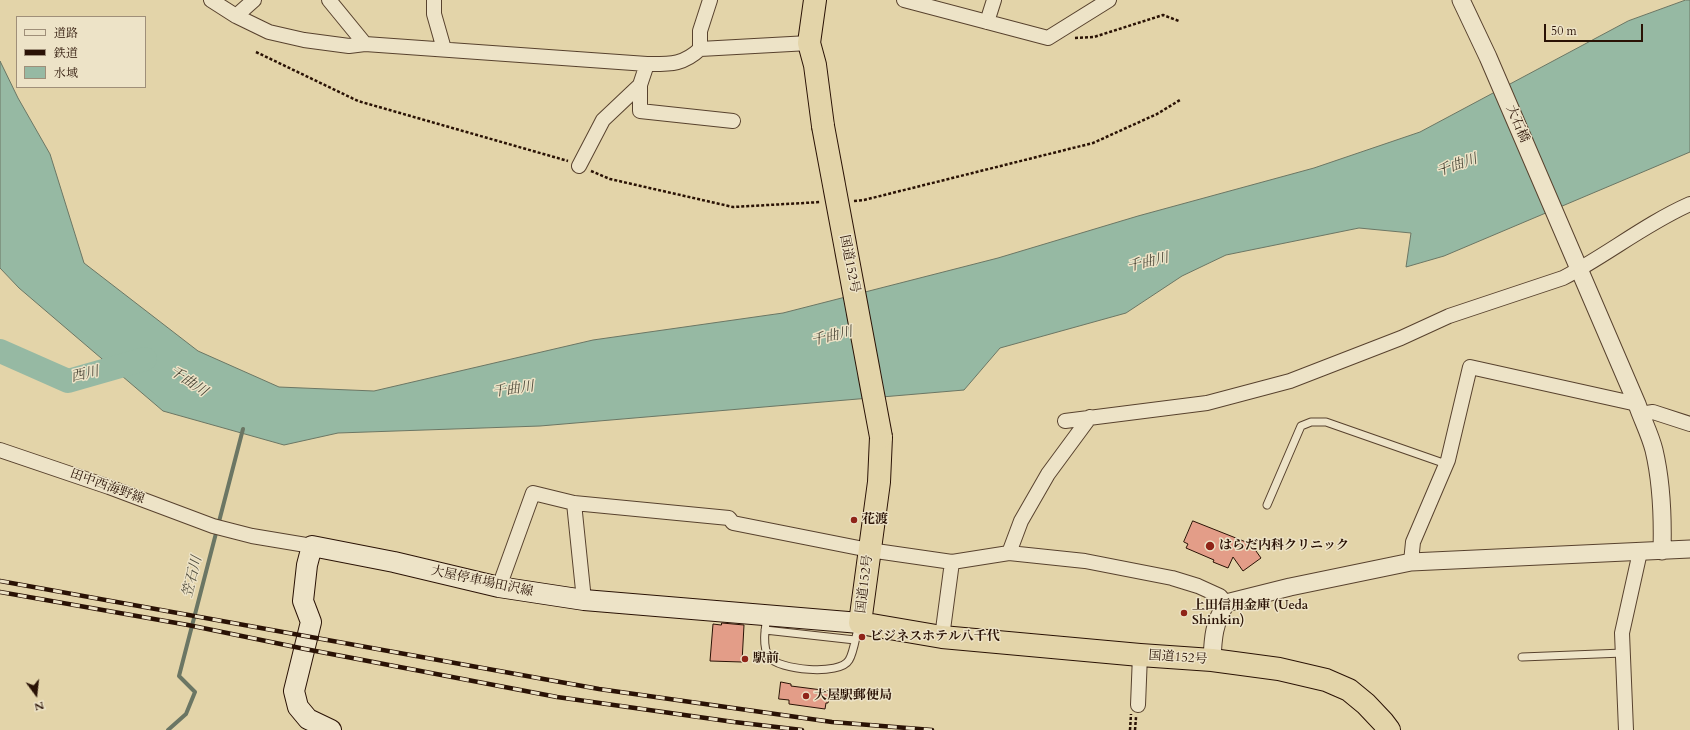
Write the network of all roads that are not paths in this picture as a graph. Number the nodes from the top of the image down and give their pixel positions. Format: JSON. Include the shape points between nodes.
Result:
{"nodes":[{"id":1,"x":211,"y":0,"type":"edge"},
{"id":2,"x":254,"y":0,"type":"edge"},
{"id":3,"x":329,"y":0,"type":"edge"},
{"id":4,"x":434,"y":0,"type":"edge"},
{"id":5,"x":710,"y":0,"type":"edge"},
{"id":6,"x":815,"y":0,"type":"edge"},
{"id":7,"x":904,"y":0,"type":"edge"},
{"id":8,"x":994,"y":0,"type":"edge"},
{"id":9,"x":1108,"y":0,"type":"edge"},
{"id":10,"x":1461,"y":0,"type":"edge"},
{"id":11,"x":236,"y":16,"type":"junction"},
{"id":12,"x":987,"y":22,"type":"junction"},
{"id":13,"x":809,"y":43,"type":"junction"},
{"id":14,"x":365,"y":44,"type":"junction"},
{"id":15,"x":444,"y":49,"type":"junction"},
{"id":16,"x":700,"y":49,"type":"junction"},
{"id":17,"x":647,"y":64,"type":"junction"},
{"id":18,"x":640,"y":85,"type":"junction"},
{"id":19,"x":733,"y":121,"type":"dead end"},
{"id":20,"x":579,"y":166,"type":"road end"},
{"id":21,"x":1690,"y":204,"type":"edge"},
{"id":22,"x":1580,"y":270,"type":"junction"},
{"id":23,"x":1639,"y":409,"type":"junction"},
{"id":24,"x":1090,"y":417,"type":"junction"},
{"id":25,"x":1065,"y":421,"type":"dead end"},
{"id":26,"x":1690,"y":424,"type":"edge"},
{"id":27,"x":0,"y":450,"type":"edge"},
{"id":28,"x":1446,"y":464,"type":"junction"},
{"id":29,"x":574,"y":503,"type":"junction"},
{"id":30,"x":1267,"y":505,"type":"dead end"},
{"id":31,"x":312,"y":546,"type":"junction"},
{"id":32,"x":1690,"y":549,"type":"edge"},
{"id":33,"x":869,"y":550,"type":"junction"},
{"id":34,"x":1662,"y":551,"type":"junction"},
{"id":35,"x":1640,"y":552,"type":"junction"},
{"id":36,"x":1008,"y":553,"type":"junction"},
{"id":37,"x":952,"y":562,"type":"junction"},
{"id":38,"x":1411,"y":562,"type":"junction"},
{"id":39,"x":499,"y":587,"type":"junction"},
{"id":40,"x":584,"y":600,"type":"junction"},
{"id":41,"x":1226,"y":603,"type":"junction"},
{"id":42,"x":766,"y":622,"type":"junction"},
{"id":43,"x":857,"y":631,"type":"junction"},
{"id":44,"x":942,"y":637,"type":"junction"},
{"id":45,"x":1623,"y":653,"type":"junction"},
{"id":46,"x":1140,"y":655,"type":"junction"},
{"id":47,"x":1522,"y":657,"type":"dead end"},
{"id":48,"x":1212,"y":660,"type":"junction"},
{"id":49,"x":1138,"y":705,"type":"dead end"},
{"id":50,"x":331,"y":730,"type":"edge"},
{"id":51,"x":1389,"y":730,"type":"edge"},
{"id":52,"x":1626,"y":730,"type":"edge"}],
"edges":[{"from":1,"to":11,"type":"street"},
{"from":2,"to":11,"type":"street"},
{"from":3,"to":14,"type":"street"},
{"from":4,"to":15,"type":"street","via":[[434,14]]},
{"from":5,"to":16,"type":"street","via":[[700,31]]},
{"from":6,"to":13,"type":"highway","name":"国道152号"},
{"from":7,"to":12,"type":"street"},
{"from":8,"to":12,"type":"street"},
{"from":9,"to":12,"type":"street","via":[[1048,38]]},
{"from":10,"to":22,"type":"street","name":"大石橋"},
{"from":11,"to":14,"type":"street","via":[[269,32],[304,40],[349,46]]},
{"from":13,"to":16,"type":"street"},
{"from":13,"to":33,"type":"highway","name":"国道152号","bridge":true,"via":[[881,437],[879,482]]},
{"from":14,"to":15,"type":"street"},
{"from":15,"to":17,"type":"street"},
{"from":16,"to":17,"type":"street","via":[[692,57],[678,64]]},
{"from":17,"to":18,"type":"street"},
{"from":18,"to":19,"type":"street","via":[[640,111]]},
{"from":18,"to":20,"type":"street","via":[[603,120]]},
{"from":21,"to":22,"type":"street","via":[[1638,231]]},
{"from":22,"to":23,"type":"street","name":"大石橋"},
{"from":22,"to":24,"type":"street","via":[[1449,316],[1401,338],[1290,381],[1207,403]]},
{"from":23,"to":26,"type":"street"},
{"from":23,"to":28,"type":"street","via":[[1470,367]]},
{"from":23,"to":34,"type":"street","name":"大石橋","via":[[1660,479]]},
{"from":24,"to":25,"type":"street"},
{"from":24,"to":36,"type":"street","via":[[1048,474],[1021,521]]},
{"from":27,"to":31,"type":"street","name":"田中西海野線","via":[[219,528]]},
{"from":28,"to":30,"type":"lane","via":[[1326,422],[1311,422],[1301,426]]},
{"from":28,"to":38,"type":"street","via":[[1413,542]]},
{"from":29,"to":33,"type":"street","via":[[729,518],[733,523]]},
{"from":29,"to":39,"type":"street","via":[[533,493]]},
{"from":29,"to":40,"type":"street"},
{"from":31,"to":39,"type":"main road","name":"大屋停車場田沢線"},
{"from":31,"to":50,"type":"main road","via":[[303,601],[310,622],[294,691],[298,707],[308,719]]},
{"from":32,"to":34,"type":"street"},
{"from":33,"to":37,"type":"street"},
{"from":33,"to":43,"type":"highway","name":"国道152号"},
{"from":34,"to":35,"type":"street"},
{"from":35,"to":38,"type":"street"},
{"from":35,"to":45,"type":"street","via":[[1622,633]]},
{"from":36,"to":37,"type":"street"},
{"from":36,"to":41,"type":"street","via":[[1084,561],[1172,578],[1220,596]]},
{"from":37,"to":44,"type":"street"},
{"from":38,"to":41,"type":"street"},
{"from":39,"to":40,"type":"main road","name":"大屋停車場田沢線"},
{"from":40,"to":42,"type":"main road","name":"大屋停車場田沢線"},
{"from":41,"to":48,"type":"street","via":[[1217,619]]},
{"from":42,"to":43,"type":"main road","name":"大屋停車場田沢線"},
{"from":42,"to":43,"type":"lane","via":[[765,648],[772,662],[827,670],[842,667],[849,660]]},
{"from":43,"to":44,"type":"highway","name":"国道152号"},
{"from":44,"to":46,"type":"highway","name":"国道152号"},
{"from":45,"to":47,"type":"lane"},
{"from":45,"to":52,"type":"street"},
{"from":46,"to":48,"type":"highway","name":"国道152号"},
{"from":46,"to":49,"type":"street"},
{"from":48,"to":51,"type":"highway","name":"国道152号","via":[[1279,669],[1326,680],[1349,690],[1384,722]]}]}
